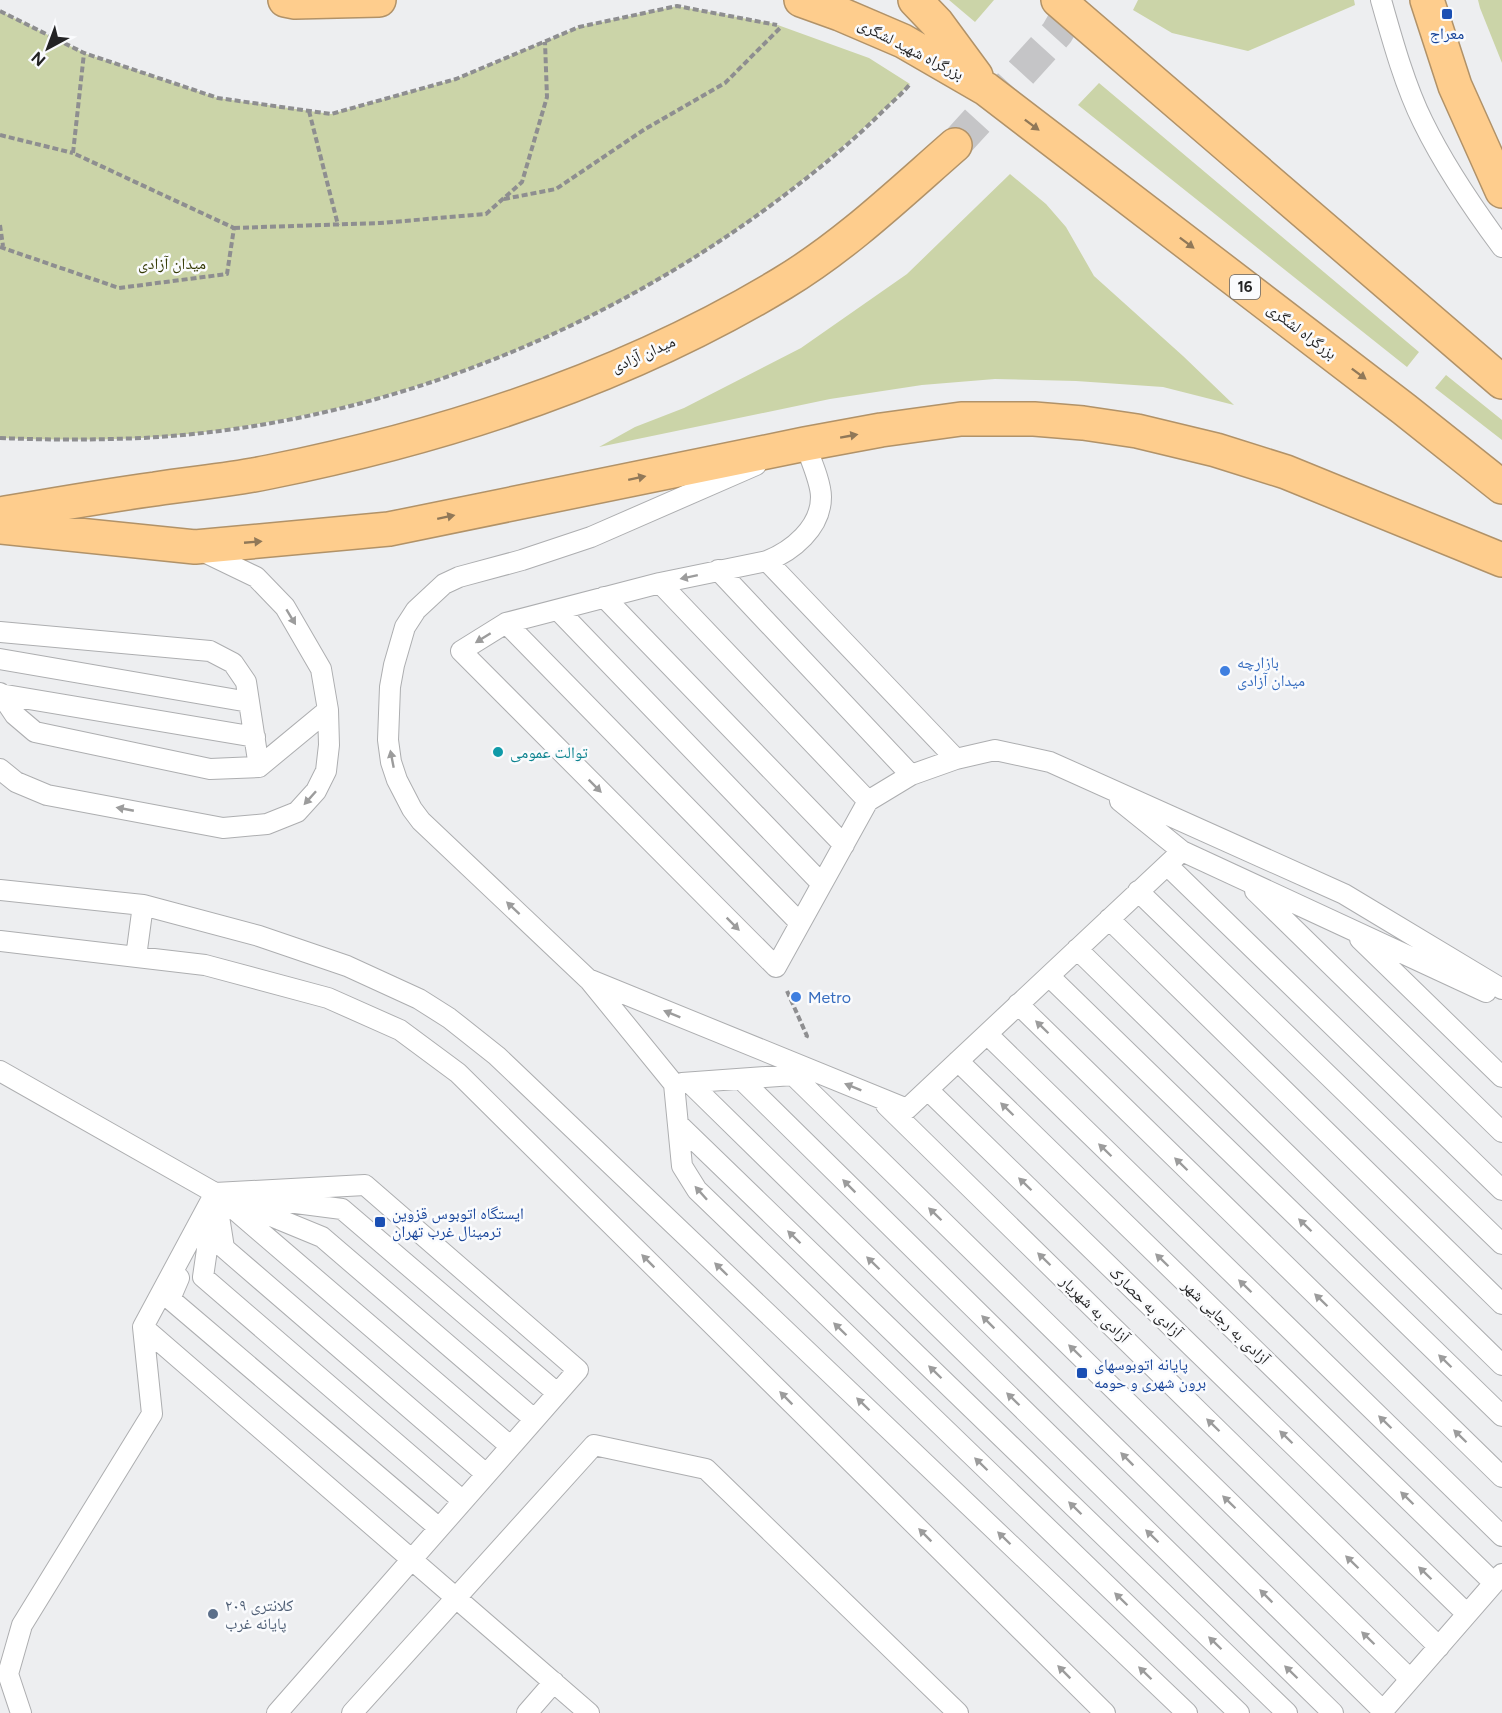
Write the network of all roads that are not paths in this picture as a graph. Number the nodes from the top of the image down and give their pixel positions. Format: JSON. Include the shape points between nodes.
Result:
{"nodes":[{"id":1,"x":285,"y":0,"type":"edge"},
{"id":2,"x":379,"y":0,"type":"edge"},
{"id":3,"x":801,"y":0,"type":"edge"},
{"id":4,"x":915,"y":0,"type":"edge"},
{"id":5,"x":1058,"y":0,"type":"edge"},
{"id":6,"x":1381,"y":0,"type":"edge"},
{"id":7,"x":1427,"y":0,"type":"edge"},
{"id":8,"x":986,"y":89,"type":"junction"},
{"id":9,"x":955,"y":146,"type":"tunnel mouth"},
{"id":10,"x":1502,"y":191,"type":"edge"},
{"id":11,"x":1502,"y":248,"type":"edge"},
{"id":12,"x":1502,"y":382,"type":"edge"},
{"id":13,"x":805,"y":444,"type":"junction"},
{"id":14,"x":1502,"y":487,"type":"edge"},
{"id":15,"x":0,"y":514,"type":"edge"},
{"id":16,"x":0,"y":527,"type":"edge"},
{"id":17,"x":195,"y":547,"type":"junction"},
{"id":18,"x":1502,"y":560,"type":"edge"},
{"id":19,"x":766,"y":561,"type":"junction"},
{"id":20,"x":718,"y":570,"type":"junction"},
{"id":21,"x":660,"y":583,"type":"junction"},
{"id":22,"x":604,"y":597,"type":"junction"},
{"id":23,"x":558,"y":610,"type":"junction"},
{"id":24,"x":506,"y":623,"type":"junction"},
{"id":25,"x":0,"y":632,"type":"edge"},
{"id":26,"x":0,"y":659,"type":"edge"},
{"id":27,"x":0,"y":693,"type":"edge"},
{"id":28,"x":249,"y":702,"type":"junction"},
{"id":29,"x":328,"y":710,"type":"junction"},
{"id":30,"x":255,"y":737,"type":"junction"},
{"id":31,"x":956,"y":759,"type":"junction"},
{"id":32,"x":259,"y":767,"type":"junction"},
{"id":33,"x":0,"y":769,"type":"edge"},
{"id":34,"x":911,"y":775,"type":"junction"},
{"id":35,"x":1097,"y":783,"type":"junction"},
{"id":36,"x":868,"y":801,"type":"junction"},
{"id":37,"x":844,"y":845,"type":"junction"},
{"id":38,"x":1182,"y":850,"type":"junction"},
{"id":39,"x":1167,"y":865,"type":"junction"},
{"id":40,"x":1243,"y":879,"type":"junction"},
{"id":41,"x":822,"y":884,"type":"junction"},
{"id":42,"x":0,"y":890,"type":"edge"},
{"id":43,"x":1138,"y":891,"type":"junction"},
{"id":44,"x":143,"y":905,"type":"junction"},
{"id":45,"x":1109,"y":919,"type":"junction"},
{"id":46,"x":800,"y":923,"type":"junction"},
{"id":47,"x":1349,"y":929,"type":"junction"},
{"id":48,"x":0,"y":941,"type":"edge"},
{"id":49,"x":1077,"y":949,"type":"junction"},
{"id":50,"x":136,"y":957,"type":"junction"},
{"id":51,"x":1049,"y":976,"type":"junction"},
{"id":52,"x":588,"y":979,"type":"junction"},
{"id":53,"x":1502,"y":989,"type":"edge"},
{"id":54,"x":1502,"y":1000,"type":"edge"},
{"id":55,"x":1018,"y":1004,"type":"junction"},
{"id":56,"x":987,"y":1034,"type":"junction"},
{"id":57,"x":958,"y":1061,"type":"junction"},
{"id":58,"x":792,"y":1069,"type":"junction"},
{"id":59,"x":0,"y":1071,"type":"edge"},
{"id":60,"x":1502,"y":1077,"type":"edge"},
{"id":61,"x":741,"y":1079,"type":"junction"},
{"id":62,"x":682,"y":1083,"type":"junction"},
{"id":63,"x":928,"y":1090,"type":"junction"},
{"id":64,"x":879,"y":1098,"type":"junction"},
{"id":65,"x":678,"y":1124,"type":"junction"},
{"id":66,"x":1502,"y":1132,"type":"edge"},
{"id":67,"x":1502,"y":1190,"type":"edge"},
{"id":68,"x":215,"y":1193,"type":"junction"},
{"id":69,"x":1502,"y":1244,"type":"edge"},
{"id":70,"x":1502,"y":1304,"type":"edge"},
{"id":71,"x":143,"y":1327,"type":"junction"},
{"id":72,"x":1502,"y":1365,"type":"edge"},
{"id":73,"x":558,"y":1393,"type":"junction"},
{"id":74,"x":1502,"y":1416,"type":"edge"},
{"id":75,"x":534,"y":1419,"type":"junction"},
{"id":76,"x":510,"y":1446,"type":"junction"},
{"id":77,"x":486,"y":1474,"type":"junction"},
{"id":78,"x":1502,"y":1477,"type":"edge"},
{"id":79,"x":463,"y":1501,"type":"junction"},
{"id":80,"x":439,"y":1528,"type":"junction"},
{"id":81,"x":1502,"y":1536,"type":"edge"},
{"id":82,"x":411,"y":1559,"type":"junction"},
{"id":83,"x":1498,"y":1579,"type":"edge"},
{"id":84,"x":456,"y":1598,"type":"junction"},
{"id":85,"x":1467,"y":1614,"type":"junction"},
{"id":86,"x":1439,"y":1647,"type":"junction"},
{"id":87,"x":1410,"y":1679,"type":"junction"},
{"id":88,"x":554,"y":1682,"type":"junction"},
{"id":89,"x":1382,"y":1712,"type":"edge"},
{"id":90,"x":21,"y":1713,"type":"edge"},
{"id":91,"x":277,"y":1713,"type":"edge"},
{"id":92,"x":352,"y":1713,"type":"edge"},
{"id":93,"x":527,"y":1713,"type":"edge"},
{"id":94,"x":589,"y":1713,"type":"edge"},
{"id":95,"x":958,"y":1713,"type":"edge"},
{"id":96,"x":1105,"y":1713,"type":"edge"},
{"id":97,"x":1187,"y":1713,"type":"edge"},
{"id":98,"x":1239,"y":1713,"type":"edge"},
{"id":99,"x":1287,"y":1713,"type":"edge"},
{"id":100,"x":1333,"y":1713,"type":"edge"}],
"edges":[{"from":1,"to":2,"type":"highway"},
{"from":3,"to":8,"type":"highway","name":"بزرگراه شهید لشگری","number":"16","via":[[903,41]]},
{"from":4,"to":8,"type":"highway"},
{"from":5,"to":12,"type":"highway"},
{"from":6,"to":11,"type":"lane","via":[[1422,120],[1473,208]]},
{"from":7,"to":10,"type":"highway","via":[[1455,86]]},
{"from":8,"to":14,"type":"highway","name":"بزرگراه لشگری","number":"16","one_way":true},
{"from":9,"to":15,"type":"highway","name":"میدان آزادی","via":[[856,231],[784,282],[633,360],[562,388],[384,447],[266,473]]},
{"from":17,"to":13,"type":"highway","one_way":true,"via":[[389,529]]},
{"from":13,"to":18,"type":"highway","one_way":true,"via":[[960,419],[1034,419],[1137,431],[1286,472]]},
{"from":13,"to":19,"type":"lane","via":[[821,496],[819,506],[805,535],[782,555]]},
{"from":52,"to":13,"type":"lane","one_way":true,"via":[[421,821],[404,795],[388,740],[390,687],[402,636],[416,610],[444,584],[591,537]]},
{"from":16,"to":17,"type":"highway"},
{"from":17,"to":29,"type":"lane","one_way":true,"via":[[256,577],[285,607],[321,669]]},
{"from":19,"to":20,"type":"lane"},
{"from":19,"to":31,"type":"lane"},
{"from":20,"to":21,"type":"lane","one_way":true},
{"from":20,"to":34,"type":"lane"},
{"from":21,"to":22,"type":"lane"},
{"from":21,"to":36,"type":"lane"},
{"from":22,"to":23,"type":"lane"},
{"from":22,"to":37,"type":"lane"},
{"from":23,"to":24,"type":"lane"},
{"from":23,"to":41,"type":"lane"},
{"from":24,"to":46,"type":"lane"},
{"from":24,"to":46,"type":"lane","one_way":true,"via":[[461,651],[776,967]]},
{"from":25,"to":28,"type":"lane","via":[[210,651],[233,663],[246,681]]},
{"from":26,"to":28,"type":"lane"},
{"from":27,"to":30,"type":"lane"},
{"from":27,"to":32,"type":"lane","via":[[15,715],[35,732],[210,769]]},
{"from":28,"to":30,"type":"lane"},
{"from":29,"to":32,"type":"lane"},
{"from":29,"to":33,"type":"lane","one_way":true,"via":[[326,771],[316,791],[297,812],[267,824],[223,828],[47,795],[16,783]]},
{"from":30,"to":32,"type":"lane"},
{"from":31,"to":34,"type":"lane"},
{"from":31,"to":35,"type":"lane","via":[[995,750],[1050,762]]},
{"from":34,"to":36,"type":"lane"},
{"from":35,"to":38,"type":"lane"},
{"from":35,"to":53,"type":"lane","via":[[1344,894]]},
{"from":36,"to":37,"type":"lane"},
{"from":37,"to":41,"type":"lane"},
{"from":38,"to":39,"type":"lane"},
{"from":38,"to":40,"type":"lane"},
{"from":39,"to":43,"type":"lane"},
{"from":39,"to":67,"type":"lane"},
{"from":40,"to":47,"type":"lane"},
{"from":40,"to":66,"type":"lane"},
{"from":41,"to":46,"type":"lane"},
{"from":42,"to":44,"type":"lane"},
{"from":43,"to":45,"type":"lane"},
{"from":43,"to":69,"type":"lane"},
{"from":44,"to":50,"type":"lane"},
{"from":97,"to":44,"type":"lane","one_way":true,"via":[[506,1064],[449,1018],[419,999],[347,966],[259,936]]},
{"from":45,"to":49,"type":"lane"},
{"from":45,"to":70,"type":"lane"},
{"from":47,"to":54,"type":"lane"},
{"from":47,"to":60,"type":"lane"},
{"from":48,"to":50,"type":"lane"},
{"from":49,"to":51,"type":"lane"},
{"from":49,"to":72,"type":"lane"},
{"from":96,"to":50,"type":"lane","one_way":true,"via":[[458,1073],[400,1030],[328,998],[205,965]]},
{"from":51,"to":55,"type":"lane"},
{"from":74,"to":51,"type":"lane","one_way":true},
{"from":58,"to":52,"type":"lane","one_way":true},
{"from":52,"to":62,"type":"lane"},
{"from":55,"to":56,"type":"lane"},
{"from":78,"to":55,"type":"lane","one_way":true},
{"from":56,"to":57,"type":"lane"},
{"from":81,"to":56,"type":"lane","one_way":true},
{"from":57,"to":63,"type":"lane"},
{"from":83,"to":57,"type":"lane","name":"آزادی به رجایی شهر","one_way":true},
{"from":58,"to":61,"type":"lane"},
{"from":64,"to":58,"type":"lane","one_way":true},
{"from":87,"to":58,"type":"lane","one_way":true},
{"from":59,"to":68,"type":"lane"},
{"from":61,"to":62,"type":"lane"},
{"from":89,"to":61,"type":"lane","one_way":true},
{"from":62,"to":65,"type":"lane"},
{"from":100,"to":62,"type":"lane","one_way":true},
{"from":63,"to":64,"type":"lane","via":[[907,1109]]},
{"from":85,"to":63,"type":"lane","name":"آزادی به حصارک","one_way":true},
{"from":86,"to":64,"type":"lane","name":"آزادی به شهریار","one_way":true},
{"from":98,"to":65,"type":"lane","one_way":true,"via":[[697,1190],[682,1166]]},
{"from":99,"to":65,"type":"lane","one_way":true},
{"from":68,"to":71,"type":"lane"},
{"from":68,"to":73,"type":"lane","via":[[342,1209]]},
{"from":68,"to":73,"type":"lane","via":[[365,1185],[578,1370]]},
{"from":68,"to":75,"type":"lane","via":[[322,1237]]},
{"from":68,"to":76,"type":"lane"},
{"from":68,"to":77,"type":"lane","via":[[224,1248]]},
{"from":68,"to":79,"type":"lane","via":[[203,1277]]},
{"from":68,"to":80,"type":"lane","via":[[170,1299]]},
{"from":71,"to":82,"type":"lane"},
{"from":71,"to":90,"type":"lane","via":[[152,1414],[22,1625],[8,1674]]},
{"from":73,"to":75,"type":"lane"},
{"from":75,"to":76,"type":"lane"},
{"from":76,"to":77,"type":"lane"},
{"from":77,"to":79,"type":"lane"},
{"from":79,"to":80,"type":"lane"},
{"from":80,"to":82,"type":"lane"},
{"from":82,"to":84,"type":"lane"},
{"from":82,"to":91,"type":"lane"},
{"from":83,"to":85,"type":"lane"},
{"from":84,"to":88,"type":"lane"},
{"from":84,"to":92,"type":"lane"},
{"from":84,"to":95,"type":"lane","via":[[594,1445],[706,1469]]},
{"from":85,"to":86,"type":"lane"},
{"from":86,"to":87,"type":"lane"},
{"from":87,"to":89,"type":"lane"},
{"from":88,"to":93,"type":"lane"},
{"from":88,"to":94,"type":"lane"}]}
